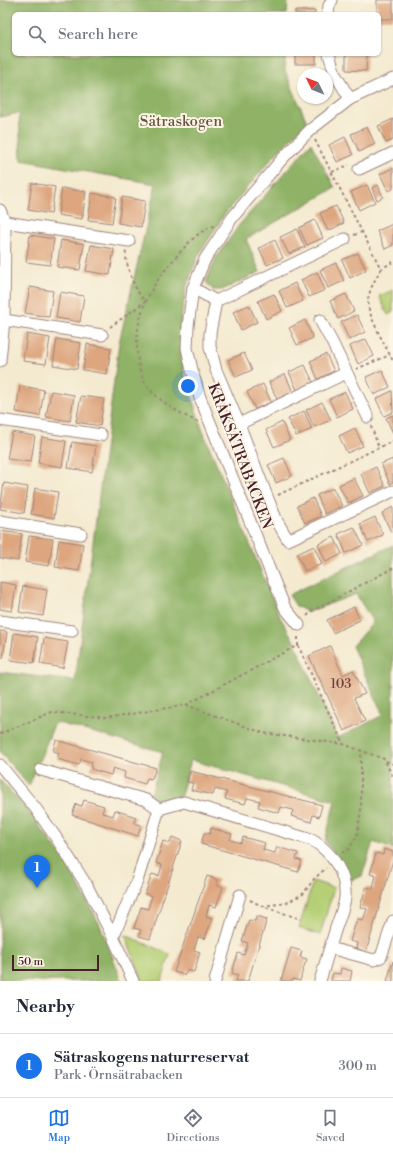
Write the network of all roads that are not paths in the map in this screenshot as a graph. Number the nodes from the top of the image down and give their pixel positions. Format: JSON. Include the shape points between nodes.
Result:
{"nodes":[{"id":1,"x":332,"y":0,"type":"edge"},
{"id":2,"x":328,"y":12,"type":"edge"},
{"id":3,"x":330,"y":56,"type":"edge"},
{"id":4,"x":393,"y":80,"type":"edge"},
{"id":5,"x":350,"y":99,"type":"junction"},
{"id":6,"x":393,"y":153,"type":"edge"},
{"id":7,"x":359,"y":169,"type":"road end"},
{"id":8,"x":0,"y":210,"type":"edge"},
{"id":9,"x":5,"y":222,"type":"junction"},
{"id":10,"x":345,"y":239,"type":"dead end"},
{"id":11,"x":129,"y":241,"type":"road end"},
{"id":12,"x":193,"y":288,"type":"junction"},
{"id":13,"x":216,"y":301,"type":"junction"},
{"id":14,"x":4,"y":320,"type":"junction"},
{"id":15,"x":320,"y":320,"type":"dead end"},
{"id":16,"x":102,"y":335,"type":"road end"},
{"id":17,"x":0,"y":361,"type":"edge"},
{"id":18,"x":346,"y":373,"type":"junction"},
{"id":19,"x":368,"y":417,"type":"road end"},
{"id":20,"x":0,"y":420,"type":"edge"},
{"id":21,"x":239,"y":424,"type":"junction"},
{"id":22,"x":101,"y":436,"type":"dead end"},
{"id":23,"x":393,"y":491,"type":"edge"},
{"id":24,"x":0,"y":521,"type":"edge"},
{"id":25,"x":81,"y":534,"type":"dead end"},
{"id":26,"x":0,"y":621,"type":"edge"},
{"id":27,"x":298,"y":625,"type":"road end"},
{"id":28,"x":72,"y":631,"type":"dead end"},
{"id":29,"x":0,"y":765,"type":"edge"},
{"id":30,"x":41,"y":770,"type":"dead end"},
{"id":31,"x":159,"y":809,"type":"junction"},
{"id":32,"x":240,"y":895,"type":"road end"},
{"id":33,"x":393,"y":921,"type":"edge"},
{"id":34,"x":113,"y":937,"type":"junction"},
{"id":35,"x":330,"y":948,"type":"junction"},
{"id":36,"x":133,"y":981,"type":"edge"},
{"id":37,"x":215,"y":981,"type":"edge"},
{"id":38,"x":320,"y":981,"type":"edge"}],
"edges":[{"from":1,"to":2,"type":"street"},
{"from":3,"to":5,"type":"street","via":[[335,74]]},
{"from":4,"to":5,"type":"street","name":"KRÅKSÄTRABACKEN"},
{"from":5,"to":12,"type":"street","name":"KRÅKSÄTRABACKEN","via":[[310,130],[232,218],[205,259]]},
{"from":6,"to":7,"type":"street"},
{"from":8,"to":9,"type":"street"},
{"from":9,"to":11,"type":"street"},
{"from":9,"to":14,"type":"street"},
{"from":10,"to":13,"type":"street"},
{"from":12,"to":13,"type":"street"},
{"from":12,"to":27,"type":"street","name":"KRÅKSÄTRABACKEN","via":[[188,348],[199,395],[285,608]]},
{"from":13,"to":21,"type":"street","name":"KRÅKSÄTRABACKEN","via":[[210,347],[216,370]]},
{"from":14,"to":16,"type":"street"},
{"from":14,"to":17,"type":"street"},
{"from":15,"to":18,"type":"street"},
{"from":18,"to":19,"type":"street"},
{"from":18,"to":21,"type":"street","name":"KRÅKSÄTRABACKEN"},
{"from":20,"to":22,"type":"street"},
{"from":21,"to":23,"type":"street","name":"KRÅKSÄTRABACKEN","via":[[277,521],[288,540]]},
{"from":24,"to":25,"type":"street"},
{"from":26,"to":28,"type":"street"},
{"from":29,"to":34,"type":"street","via":[[57,839],[87,886]]},
{"from":30,"to":31,"type":"street","via":[[146,800]]},
{"from":31,"to":34,"type":"street","via":[[137,881]]},
{"from":31,"to":35,"type":"street","via":[[184,802],[312,840],[321,846],[338,866],[344,881],[345,899]]},
{"from":32,"to":37,"type":"street"},
{"from":33,"to":35,"type":"street","via":[[382,957],[374,960]]},
{"from":34,"to":36,"type":"street"},
{"from":35,"to":38,"type":"street"}]}
